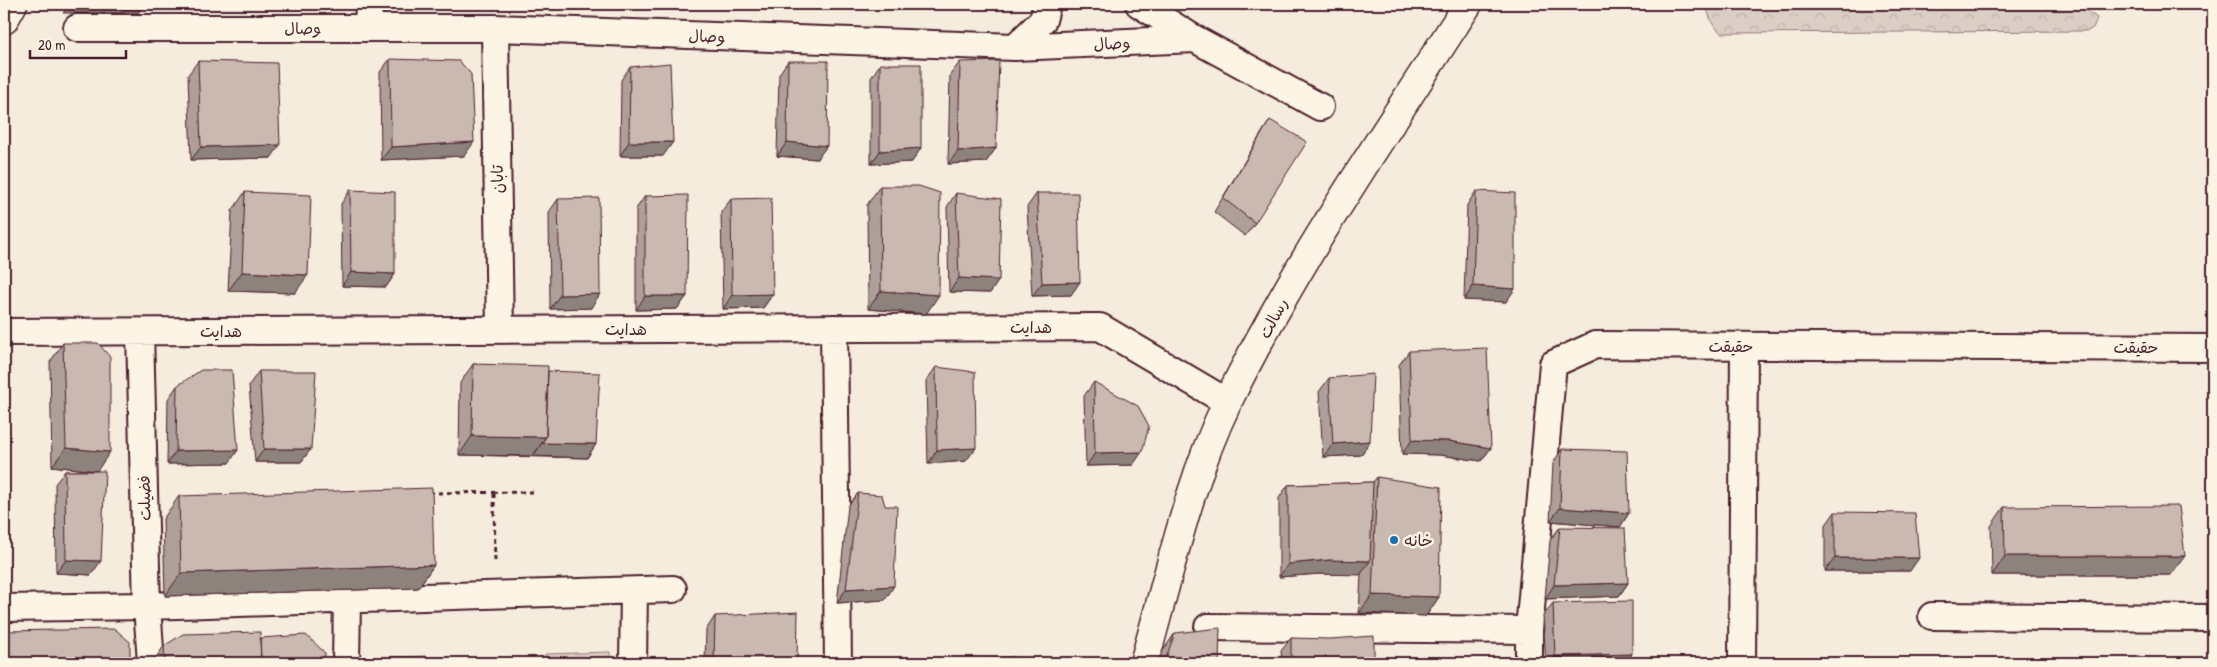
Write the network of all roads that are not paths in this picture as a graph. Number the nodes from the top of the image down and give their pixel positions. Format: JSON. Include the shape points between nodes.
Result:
{"nodes":[{"id":1,"x":13,"y":4,"type":"edge"},
{"id":2,"x":1047,"y":4,"type":"edge"},
{"id":3,"x":1139,"y":4,"type":"edge"},
{"id":4,"x":1468,"y":4,"type":"edge"},
{"id":5,"x":369,"y":16,"type":"edge"},
{"id":6,"x":4,"y":20,"type":"edge"},
{"id":7,"x":77,"y":28,"type":"dead end"},
{"id":8,"x":495,"y":28,"type":"junction"},
{"id":9,"x":1195,"y":39,"type":"junction"},
{"id":10,"x":1015,"y":47,"type":"junction"},
{"id":11,"x":1320,"y":107,"type":"dead end"},
{"id":12,"x":834,"y":328,"type":"junction"},
{"id":13,"x":500,"y":330,"type":"junction"},
{"id":14,"x":4,"y":332,"type":"edge"},
{"id":15,"x":140,"y":332,"type":"junction"},
{"id":16,"x":1744,"y":346,"type":"junction"},
{"id":17,"x":2213,"y":348,"type":"edge"},
{"id":18,"x":1227,"y":402,"type":"junction"},
{"id":19,"x":673,"y":589,"type":"dead end"},
{"id":20,"x":634,"y":591,"type":"junction"},
{"id":21,"x":347,"y":600,"type":"junction"},
{"id":22,"x":147,"y":606,"type":"junction"},
{"id":23,"x":4,"y":608,"type":"edge"},
{"id":24,"x":1932,"y":616,"type":"dead end"},
{"id":25,"x":2213,"y":618,"type":"edge"},
{"id":26,"x":1208,"y":627,"type":"edge"},
{"id":27,"x":1529,"y":630,"type":"junction"},
{"id":28,"x":151,"y":663,"type":"edge"},
{"id":29,"x":346,"y":663,"type":"edge"},
{"id":30,"x":633,"y":663,"type":"edge"},
{"id":31,"x":838,"y":663,"type":"edge"},
{"id":32,"x":1144,"y":663,"type":"edge"},
{"id":33,"x":1529,"y":663,"type":"edge"},
{"id":34,"x":1742,"y":663,"type":"edge"}],
"edges":[{"from":1,"to":6,"type":"street"},
{"from":2,"to":10,"type":"street","via":[[1043,20]]},
{"from":3,"to":9,"type":"street"},
{"from":4,"to":18,"type":"street","name":"رسالت","via":[[1302,266]]},
{"from":5,"to":7,"type":"street","name":"وصال"},
{"from":5,"to":8,"type":"street","name":"وصال"},
{"from":8,"to":10,"type":"street","name":"وصال"},
{"from":8,"to":13,"type":"street","name":"تابان"},
{"from":9,"to":10,"type":"street","name":"وصال"},
{"from":9,"to":11,"type":"street"},
{"from":12,"to":13,"type":"street","name":"هدایت"},
{"from":12,"to":18,"type":"street","name":"هدایت","via":[[1100,327]]},
{"from":12,"to":31,"type":"street"},
{"from":13,"to":15,"type":"street","name":"هدایت"},
{"from":14,"to":15,"type":"street","name":"هدایت"},
{"from":15,"to":22,"type":"street","name":"فضیلت"},
{"from":16,"to":17,"type":"street","name":"حقیقت"},
{"from":16,"to":27,"type":"street","name":"حقیقت","via":[[1595,345],[1553,364]]},
{"from":16,"to":34,"type":"street"},
{"from":18,"to":32,"type":"street","name":"رسالت","via":[[1192,492]]},
{"from":19,"to":20,"type":"street"},
{"from":20,"to":21,"type":"street"},
{"from":20,"to":30,"type":"street"},
{"from":21,"to":22,"type":"street"},
{"from":21,"to":29,"type":"street"},
{"from":22,"to":23,"type":"street"},
{"from":22,"to":28,"type":"street","name":"فضیلت"},
{"from":24,"to":25,"type":"street"},
{"from":26,"to":27,"type":"street"},
{"from":27,"to":33,"type":"street","name":"حقیقت"}]}
